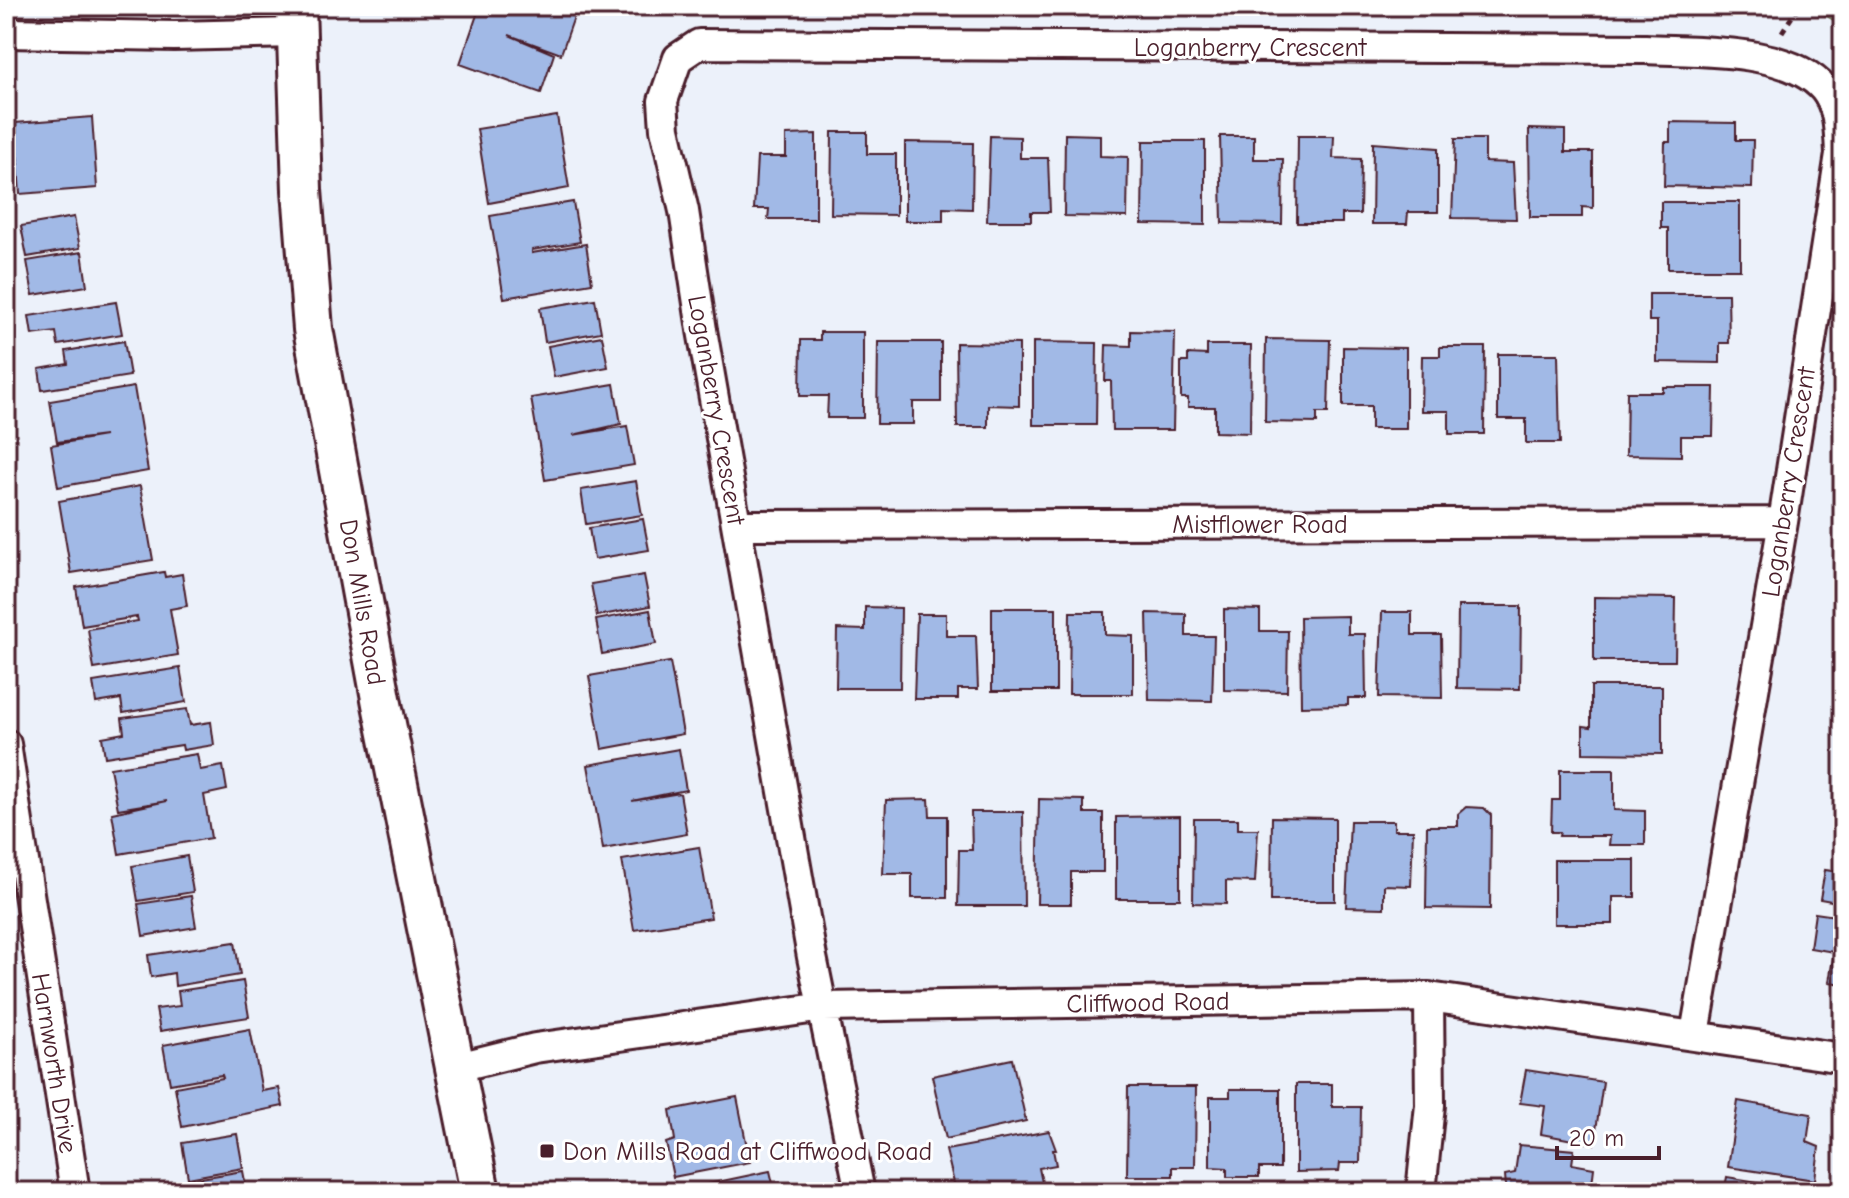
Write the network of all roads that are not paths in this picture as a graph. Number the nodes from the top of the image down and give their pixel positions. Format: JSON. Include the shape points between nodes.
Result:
{"nodes":[{"id":1,"x":295,"y":19,"type":"edge"},
{"id":2,"x":6,"y":33,"type":"edge"},
{"id":3,"x":1783,"y":522,"type":"junction"},
{"id":4,"x":737,"y":525,"type":"junction"},
{"id":5,"x":6,"y":744,"type":"edge"},
{"id":6,"x":1429,"y":997,"type":"junction"},
{"id":7,"x":824,"y":1007,"type":"junction"},
{"id":8,"x":1695,"y":1034,"type":"junction"},
{"id":9,"x":1843,"y":1058,"type":"edge"},
{"id":10,"x":454,"y":1068,"type":"junction"},
{"id":11,"x":75,"y":1192,"type":"edge"},
{"id":12,"x":480,"y":1192,"type":"edge"},
{"id":13,"x":860,"y":1192,"type":"edge"},
{"id":14,"x":1421,"y":1192,"type":"edge"}],
"edges":[{"from":1,"to":2,"type":"street","via":[[197,36]]},
{"from":1,"to":10,"type":"main road","name":"Don Mills Road","via":[[313,329]]},
{"from":3,"to":4,"type":"street","name":"Mistflower Road"},
{"from":3,"to":4,"type":"street","name":"Loganberry Crescent","via":[[1840,154],[1837,116],[1825,90],[1804,72],[1766,59],[1645,49],[699,44],[678,58],[663,101],[665,129],[682,198]]},
{"from":3,"to":8,"type":"street","name":"Loganberry Crescent"},
{"from":4,"to":7,"type":"street","name":"Loganberry Crescent"},
{"from":5,"to":11,"type":"street","name":"Harnworth Drive"},
{"from":6,"to":7,"type":"street","name":"Cliffwood Road"},
{"from":6,"to":8,"type":"street","name":"Cliffwood Road"},
{"from":6,"to":14,"type":"street","via":[[1430,1105]]},
{"from":7,"to":10,"type":"street","name":"Cliffwood Road","via":[[535,1048]]},
{"from":7,"to":13,"type":"street","name":"Loganberry Crescent"},
{"from":8,"to":9,"type":"street","name":"Cliffwood Road"},
{"from":10,"to":12,"type":"main road","name":"Don Mills Road"}]}
